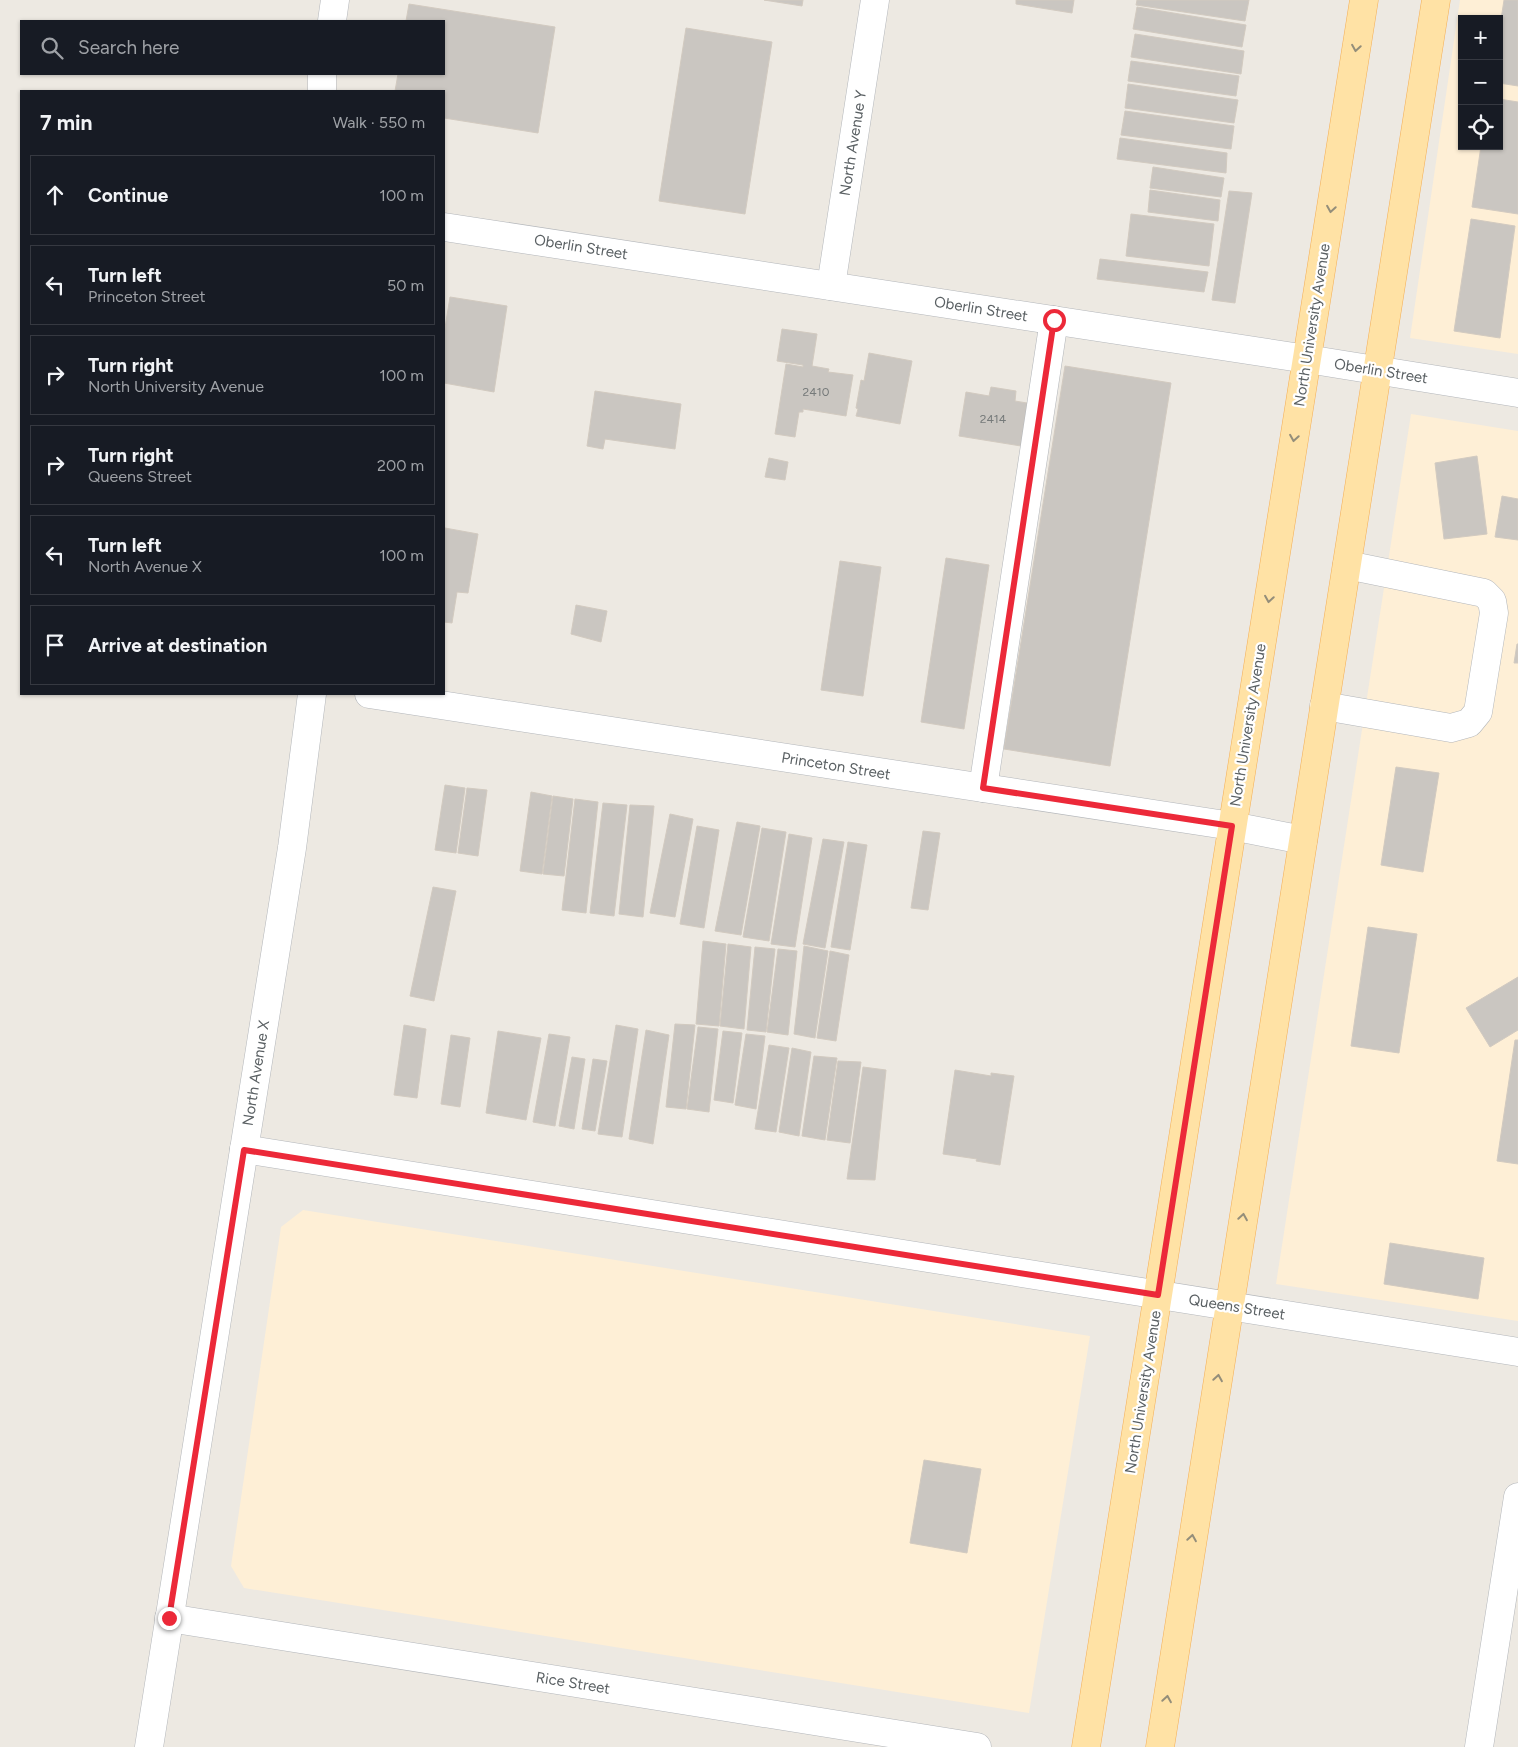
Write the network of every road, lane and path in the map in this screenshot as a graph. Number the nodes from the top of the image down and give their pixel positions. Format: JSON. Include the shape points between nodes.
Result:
{"nodes":[{"id":1,"x":335,"y":0,"type":"edge"},
{"id":2,"x":875,"y":0,"type":"edge"},
{"id":3,"x":1364,"y":0,"type":"edge"},
{"id":4,"x":1436,"y":0,"type":"edge"},
{"id":5,"x":332,"y":20,"type":"edge"},
{"id":6,"x":322,"y":75,"type":"edge"},
{"id":7,"x":322,"y":90,"type":"edge"},
{"id":8,"x":445,"y":227,"type":"edge"},
{"id":9,"x":831,"y":286,"type":"junction"},
{"id":10,"x":1054,"y":320,"type":"junction"},
{"id":11,"x":1307,"y":359,"type":"junction"},
{"id":12,"x":1378,"y":370,"type":"junction"},
{"id":13,"x":1518,"y":393,"type":"edge"},
{"id":14,"x":1347,"y":565,"type":"junction"},
{"id":15,"x":312,"y":695,"type":"edge"},
{"id":16,"x":376,"y":695,"type":"edge"},
{"id":17,"x":1324,"y":706,"type":"junction"},
{"id":18,"x":983,"y":788,"type":"junction"},
{"id":19,"x":1232,"y":826,"type":"junction"},
{"id":20,"x":1303,"y":840,"type":"junction"},
{"id":21,"x":244,"y":1150,"type":"junction"},
{"id":22,"x":1158,"y":1295,"type":"junction"},
{"id":23,"x":1229,"y":1306,"type":"junction"},
{"id":24,"x":1518,"y":1352,"type":"edge"},
{"id":25,"x":1518,"y":1497,"type":"edge"},
{"id":26,"x":169,"y":1618,"type":"junction"},
{"id":27,"x":149,"y":1747,"type":"edge"},
{"id":28,"x":977,"y":1747,"type":"edge"},
{"id":29,"x":1086,"y":1747,"type":"edge"},
{"id":30,"x":1160,"y":1747,"type":"edge"},
{"id":31,"x":1479,"y":1747,"type":"edge"}],
"edges":[{"from":1,"to":5,"type":"street"},
{"from":2,"to":9,"type":"street","name":"North Avenue Y"},
{"from":3,"to":11,"type":"main road","name":"North University Avenue","one_way":true},
{"from":4,"to":12,"type":"main road"},
{"from":6,"to":7,"type":"street"},
{"from":8,"to":9,"type":"street","name":"Oberlin Street"},
{"from":9,"to":10,"type":"street","name":"Oberlin Street"},
{"from":10,"to":11,"type":"street","name":"Oberlin Street"},
{"from":10,"to":18,"type":"street"},
{"from":11,"to":12,"type":"street","name":"Oberlin Street"},
{"from":11,"to":19,"type":"main road","name":"North University Avenue","one_way":true},
{"from":12,"to":13,"type":"street","name":"Oberlin Street"},
{"from":12,"to":14,"type":"main road"},
{"from":14,"to":17,"type":"main road"},
{"from":14,"to":17,"type":"street","via":[[1484,593],[1492,601],[1494,613],[1478,712],[1469,723],[1452,728]]},
{"from":15,"to":21,"type":"street","name":"North Avenue X","via":[[292,848]]},
{"from":16,"to":18,"type":"street","name":"Princeton Street"},
{"from":17,"to":20,"type":"main road"},
{"from":18,"to":19,"type":"street","name":"Princeton Street"},
{"from":19,"to":20,"type":"street","name":"Princeton Street"},
{"from":19,"to":22,"type":"main road","name":"North University Avenue"},
{"from":23,"to":20,"type":"main road","one_way":true},
{"from":21,"to":22,"type":"street","name":"Queens Street"},
{"from":21,"to":26,"type":"street","name":"North Avenue X"},
{"from":22,"to":23,"type":"street","name":"Queens Street"},
{"from":22,"to":29,"type":"main road","name":"North University Avenue"},
{"from":23,"to":24,"type":"street","name":"Queens Street"},
{"from":30,"to":23,"type":"main road","one_way":true},
{"from":25,"to":31,"type":"street"},
{"from":26,"to":27,"type":"street","name":"North Avenue X"},
{"from":26,"to":28,"type":"street","name":"Rice Street"}]}
